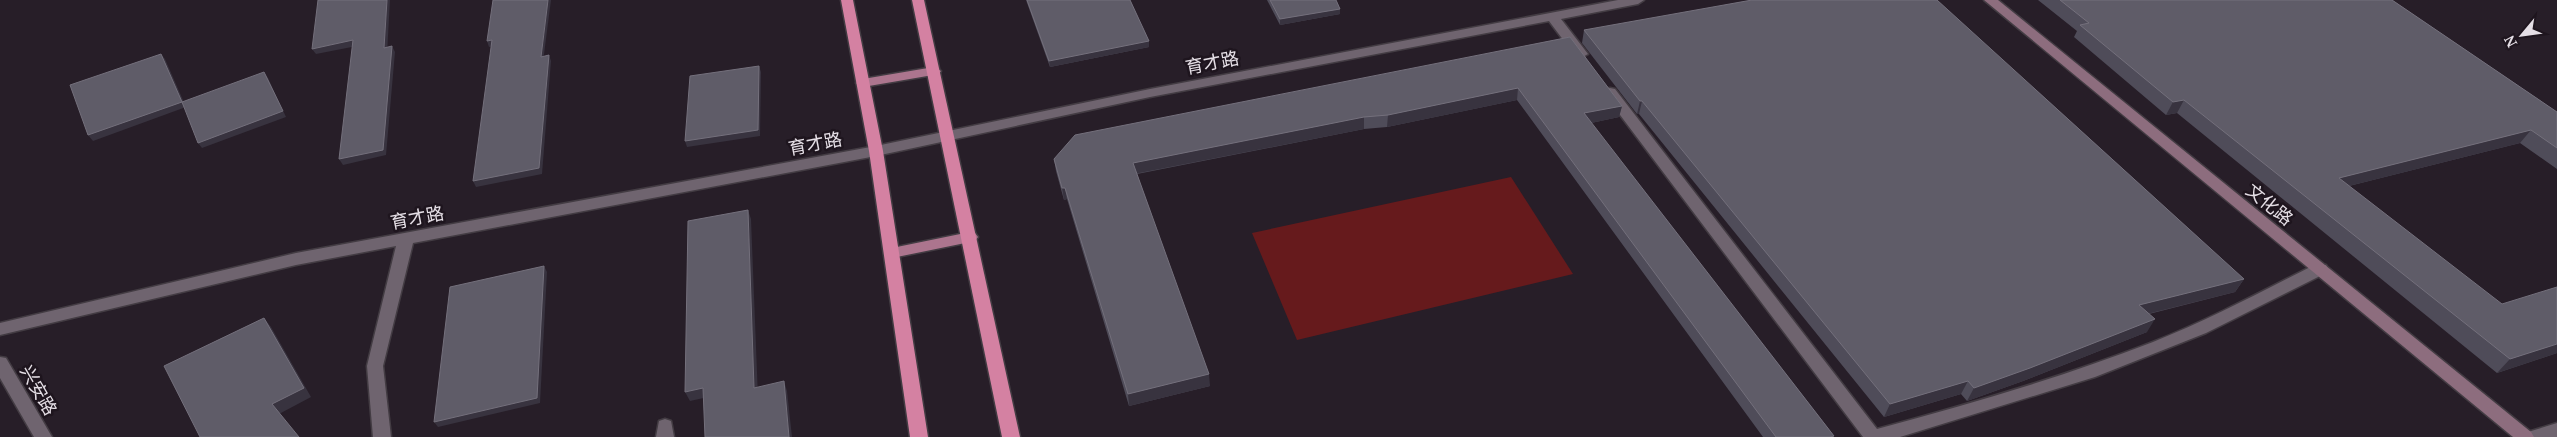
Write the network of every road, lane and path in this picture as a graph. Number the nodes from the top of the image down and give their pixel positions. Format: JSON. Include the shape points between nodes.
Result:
{"nodes":[{"id":1,"x":847,"y":0,"type":"edge"},
{"id":2,"x":918,"y":0,"type":"edge"},
{"id":3,"x":1638,"y":0,"type":"edge"},
{"id":4,"x":1990,"y":0,"type":"edge"},
{"id":5,"x":1553,"y":17,"type":"junction"},
{"id":6,"x":1589,"y":64,"type":"edge"},
{"id":7,"x":934,"y":71,"type":"junction"},
{"id":8,"x":1601,"y":80,"type":"edge"},
{"id":9,"x":863,"y":83,"type":"junction"},
{"id":10,"x":948,"y":134,"type":"junction"},
{"id":11,"x":876,"y":150,"type":"junction"},
{"id":12,"x":970,"y":237,"type":"junction"},
{"id":13,"x":406,"y":238,"type":"junction"},
{"id":14,"x":892,"y":252,"type":"junction"},
{"id":15,"x":2320,"y":269,"type":"junction"},
{"id":16,"x":0,"y":329,"type":"edge"},
{"id":17,"x":0,"y":363,"type":"edge"},
{"id":18,"x":2557,"y":430,"type":"edge"},
{"id":19,"x":43,"y":437,"type":"edge"},
{"id":20,"x":382,"y":437,"type":"edge"},
{"id":21,"x":919,"y":437,"type":"edge"},
{"id":22,"x":1011,"y":437,"type":"edge"},
{"id":23,"x":1874,"y":437,"type":"edge"},
{"id":24,"x":2525,"y":437,"type":"edge"},
{"id":25,"x":2534,"y":437,"type":"edge"}],
"edges":[{"from":1,"to":9,"type":"highway"},
{"from":2,"to":7,"type":"highway"},
{"from":3,"to":5,"type":"street","name":"育才路"},
{"from":4,"to":15,"type":"street","name":"文化路"},
{"from":5,"to":6,"type":"street"},
{"from":5,"to":10,"type":"street","name":"育才路"},
{"from":7,"to":9,"type":"main road"},
{"from":7,"to":10,"type":"highway"},
{"from":8,"to":23,"type":"street"},
{"from":9,"to":11,"type":"highway"},
{"from":10,"to":11,"type":"street","name":"育才路"},
{"from":10,"to":12,"type":"highway"},
{"from":11,"to":13,"type":"street","name":"育才路"},
{"from":11,"to":14,"type":"highway"},
{"from":12,"to":14,"type":"main road"},
{"from":12,"to":22,"type":"highway"},
{"from":13,"to":16,"type":"street","name":"育才路","via":[[296,259]]},
{"from":13,"to":20,"type":"street","via":[[375,366]]},
{"from":14,"to":21,"type":"highway"},
{"from":15,"to":23,"type":"street","via":[[2219,319],[2084,374],[1974,410]]},
{"from":15,"to":24,"type":"street","name":"文化路"},
{"from":17,"to":19,"type":"street","name":"兴安路"},
{"from":18,"to":25,"type":"street"}]}
